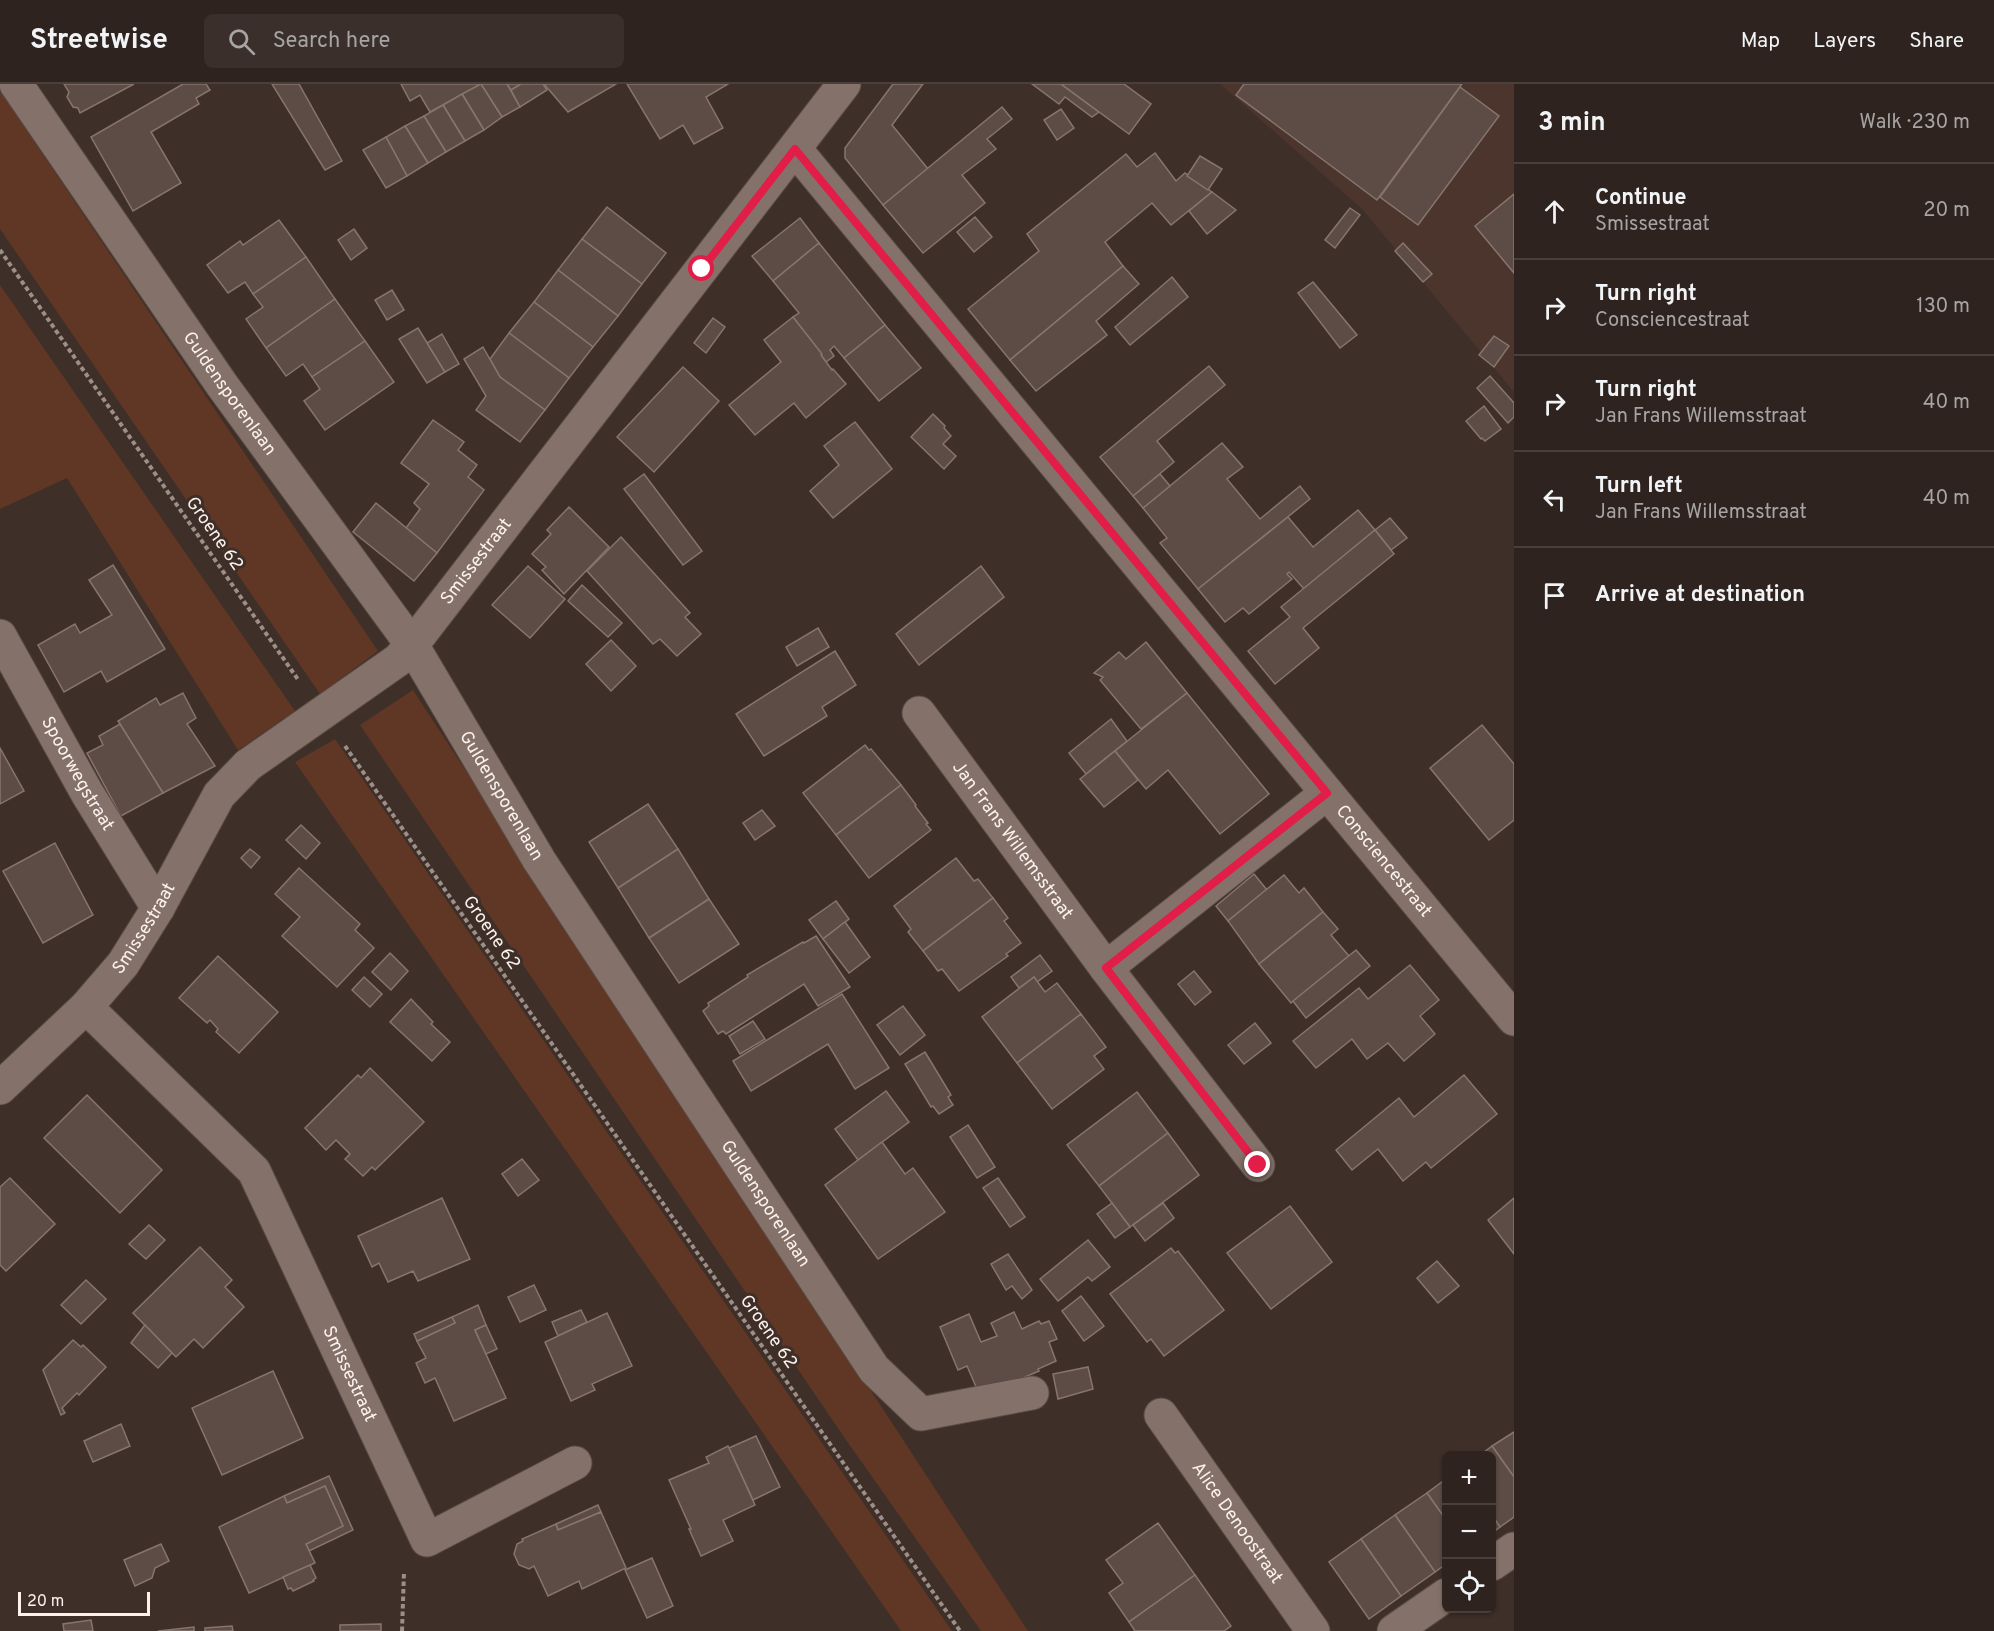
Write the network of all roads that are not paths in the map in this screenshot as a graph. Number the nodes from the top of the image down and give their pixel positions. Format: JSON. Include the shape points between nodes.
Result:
{"nodes":[{"id":1,"x":16,"y":84,"type":"edge"},
{"id":2,"x":844,"y":84,"type":"edge"},
{"id":3,"x":795,"y":149,"type":"junction"},
{"id":4,"x":0,"y":636,"type":"edge"},
{"id":5,"x":405,"y":653,"type":"junction"},
{"id":6,"x":919,"y":712,"type":"dead end"},
{"id":7,"x":1327,"y":793,"type":"junction"},
{"id":8,"x":158,"y":908,"type":"junction"},
{"id":9,"x":1106,"y":968,"type":"junction"},
{"id":10,"x":86,"y":1007,"type":"junction"},
{"id":11,"x":1514,"y":1020,"type":"edge"},
{"id":12,"x":0,"y":1088,"type":"edge"},
{"id":13,"x":1258,"y":1165,"type":"dead end"},
{"id":14,"x":1032,"y":1393,"type":"dead end"},
{"id":15,"x":1161,"y":1414,"type":"dead end"},
{"id":16,"x":575,"y":1463,"type":"dead end"},
{"id":17,"x":1514,"y":1549,"type":"edge"},
{"id":18,"x":1496,"y":1561,"type":"edge"},
{"id":19,"x":1442,"y":1598,"type":"edge"},
{"id":20,"x":1313,"y":1631,"type":"edge"},
{"id":21,"x":1394,"y":1631,"type":"edge"}],
"edges":[{"from":1,"to":5,"type":"street","name":"Guldensporenlaan"},
{"from":2,"to":3,"type":"street","name":"Smissestraat"},
{"from":3,"to":5,"type":"street","name":"Smissestraat"},
{"from":3,"to":7,"type":"street","name":"Consciencestraat"},
{"from":4,"to":8,"type":"street","name":"Spoorwegstraat","via":[[87,793]]},
{"from":5,"to":8,"type":"street","name":"Smissestraat","bridge":true,"via":[[248,765],[219,795]]},
{"from":5,"to":14,"type":"street","name":"Guldensporenlaan","via":[[874,1368],[921,1414]]},
{"from":6,"to":9,"type":"street","name":"Jan Frans Willemsstraat"},
{"from":7,"to":9,"type":"street"},
{"from":7,"to":11,"type":"street","name":"Consciencestraat"},
{"from":8,"to":10,"type":"street","name":"Smissestraat","via":[[123,964]]},
{"from":9,"to":13,"type":"street","name":"Jan Frans Willemsstraat"},
{"from":10,"to":12,"type":"street","name":"Smissestraat"},
{"from":10,"to":16,"type":"street","name":"Smissestraat","via":[[254,1171],[427,1540]]},
{"from":15,"to":20,"type":"street","name":"Alice Denoostraat"},
{"from":17,"to":18,"type":"street"},
{"from":19,"to":21,"type":"street"}]}
